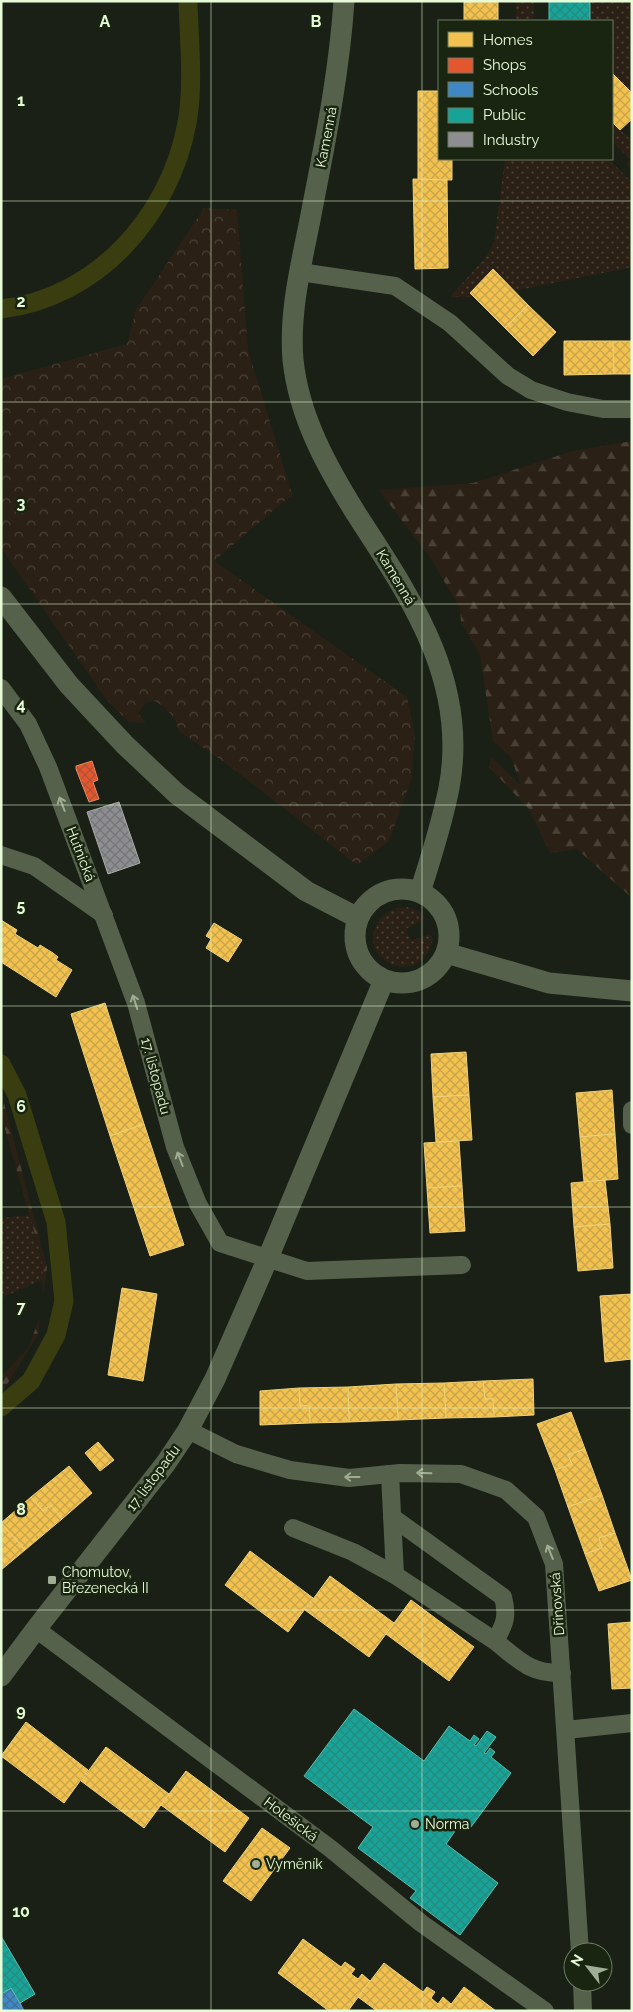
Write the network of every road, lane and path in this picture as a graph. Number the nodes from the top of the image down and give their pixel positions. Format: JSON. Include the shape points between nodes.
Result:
{"nodes":[{"id":1,"x":344,"y":1,"type":"edge"},
{"id":2,"x":300,"y":272,"type":"junction"},
{"id":3,"x":632,"y":409,"type":"edge"},
{"id":4,"x":1,"y":597,"type":"edge"},
{"id":5,"x":1,"y":688,"type":"edge"},
{"id":6,"x":1,"y":855,"type":"edge"},
{"id":7,"x":420,"y":892,"type":"junction"},
{"id":8,"x":104,"y":915,"type":"junction"},
{"id":9,"x":358,"y":918,"type":"junction"},
{"id":10,"x":446,"y":953,"type":"junction"},
{"id":11,"x":384,"y":980,"type":"junction"},
{"id":12,"x":632,"y":991,"type":"edge"},
{"id":13,"x":632,"y":1110,"type":"edge"},
{"id":14,"x":632,"y":1125,"type":"edge"},
{"id":15,"x":268,"y":1258,"type":"junction"},
{"id":16,"x":462,"y":1265,"type":"dead end"},
{"id":17,"x":188,"y":1430,"type":"junction"},
{"id":18,"x":390,"y":1474,"type":"junction"},
{"id":19,"x":392,"y":1517,"type":"junction"},
{"id":20,"x":293,"y":1528,"type":"dead end"},
{"id":21,"x":395,"y":1575,"type":"junction"},
{"id":22,"x":36,"y":1629,"type":"junction"},
{"id":23,"x":495,"y":1641,"type":"junction"},
{"id":24,"x":562,"y":1673,"type":"junction"},
{"id":25,"x":1,"y":1676,"type":"edge"},
{"id":26,"x":632,"y":1723,"type":"edge"},
{"id":27,"x":566,"y":1730,"type":"junction"},
{"id":28,"x":579,"y":1942,"type":"edge"},
{"id":29,"x":583,"y":1992,"type":"edge"},
{"id":30,"x":545,"y":2011,"type":"edge"},
{"id":31,"x":584,"y":2011,"type":"edge"}],
"edges":[{"from":1,"to":2,"type":"street","name":"Kamenná","via":[[336,90]]},
{"from":2,"to":3,"type":"street","via":[[395,286],[450,323],[508,376],[531,390],[602,409]]},
{"from":2,"to":7,"type":"street","name":"Kamenná","via":[[292,324],[293,360],[311,429],[335,480],[420,618],[438,657],[449,698],[452,740],[450,786]]},
{"from":4,"to":9,"type":"street","via":[[70,685],[176,794],[306,891]]},
{"from":8,"to":5,"type":"street","name":"Hutnická","one_way":true,"via":[[48,767],[28,724]]},
{"from":6,"to":8,"type":"street","name":"Hutnická","via":[[34,866]]},
{"from":7,"to":9,"type":"street","via":[[391,890],[377,896]]},
{"from":7,"to":10,"type":"street","via":[[433,900],[445,918],[450,939]]},
{"from":15,"to":8,"type":"street","name":"17. listopadu","one_way":true,"via":[[220,1243],[198,1204],[175,1147],[136,1003]]},
{"from":9,"to":11,"type":"street","via":[[355,933],[359,955],[371,973]]},
{"from":10,"to":11,"type":"street","via":[[428,976],[399,984]]},
{"from":10,"to":12,"type":"street","via":[[549,983]]},
{"from":11,"to":15,"type":"street","name":"17. listopadu"},
{"from":13,"to":14,"type":"street"},
{"from":15,"to":16,"type":"street","via":[[307,1271]]},
{"from":15,"to":17,"type":"street","name":"17. listopadu","via":[[215,1379]]},
{"from":18,"to":17,"type":"street","name":"Dřínovská","one_way":true,"via":[[349,1478],[290,1470],[236,1454]]},
{"from":17,"to":22,"type":"street","name":"17. listopadu","via":[[160,1471]]},
{"from":18,"to":19,"type":"street"},
{"from":24,"to":18,"type":"street","name":"Dřínovská","one_way":true,"via":[[554,1564],[536,1517],[506,1490],[461,1474]]},
{"from":19,"to":21,"type":"street"},
{"from":19,"to":23,"type":"street","via":[[503,1597],[507,1612]]},
{"from":20,"to":21,"type":"street","via":[[353,1552]]},
{"from":21,"to":23,"type":"street"},
{"from":22,"to":25,"type":"street","name":"17. listopadu"},
{"from":22,"to":30,"type":"street","name":"Holešická","via":[[331,1849],[421,1923]]},
{"from":23,"to":24,"type":"street","via":[[526,1666],[543,1674]]},
{"from":24,"to":27,"type":"street","name":"Dřínovská"},
{"from":26,"to":27,"type":"street"},
{"from":27,"to":28,"type":"street","name":"Dřínovská"},
{"from":29,"to":31,"type":"street"}]}
